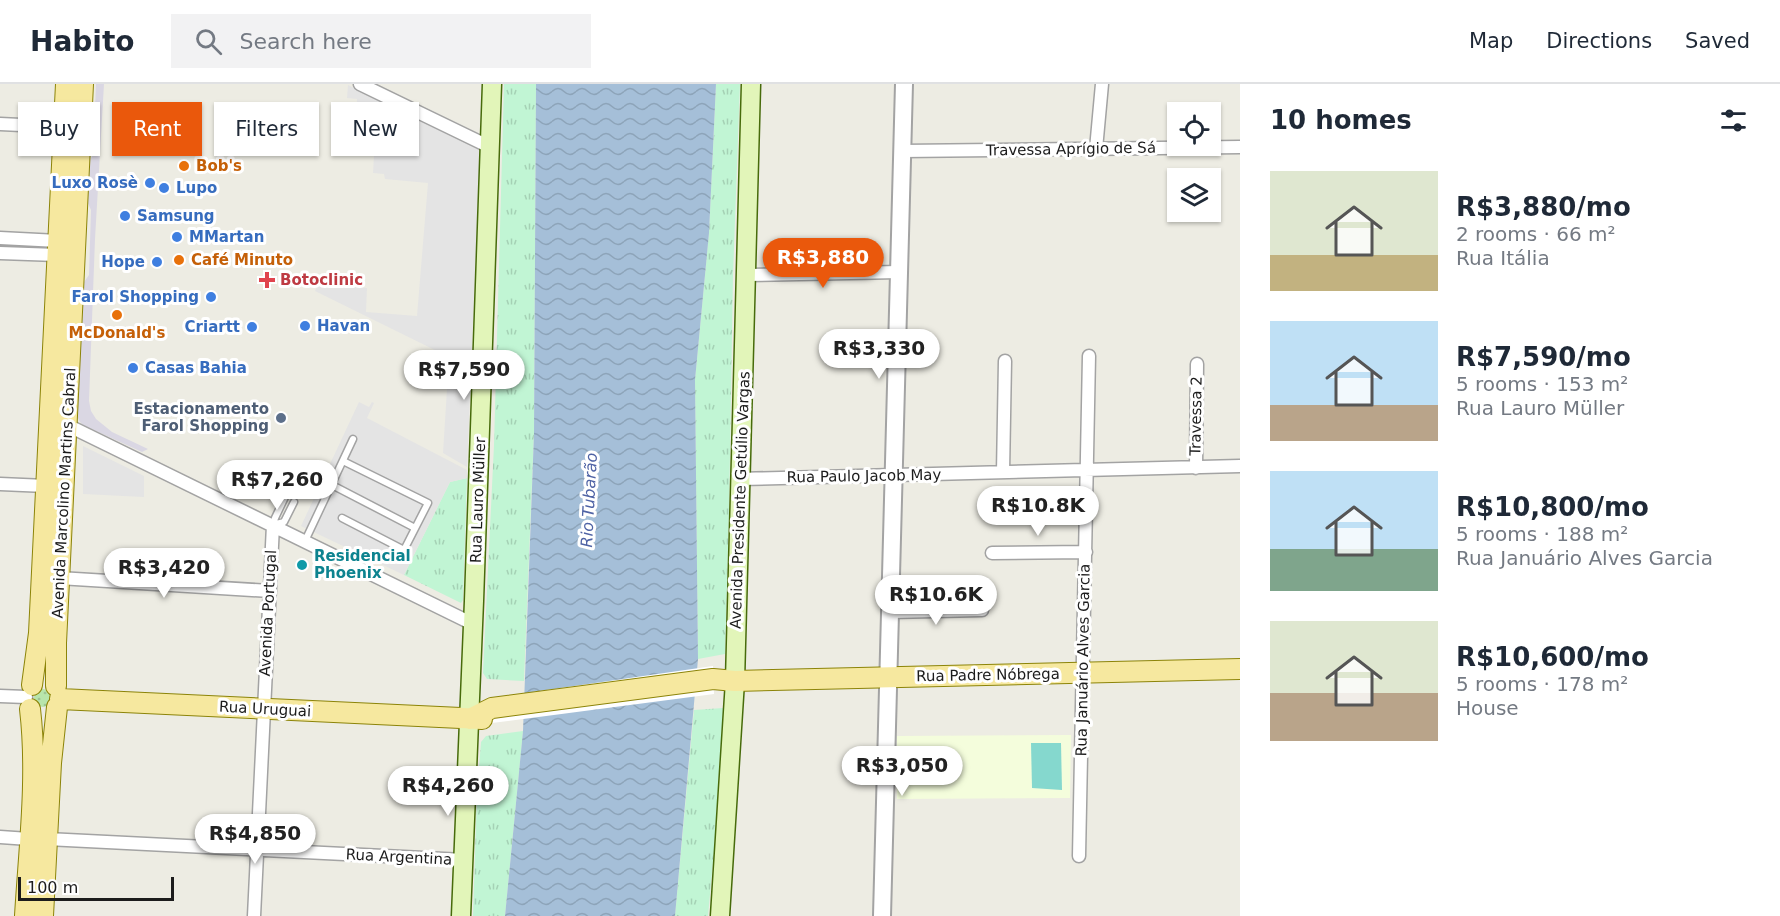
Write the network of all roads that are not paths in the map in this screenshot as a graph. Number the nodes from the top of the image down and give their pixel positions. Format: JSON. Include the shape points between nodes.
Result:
{"nodes":[{"id":1,"x":66,"y":84,"type":"edge"},
{"id":2,"x":83,"y":84,"type":"edge"},
{"id":3,"x":360,"y":84,"type":"edge"},
{"id":4,"x":492,"y":84,"type":"edge"},
{"id":5,"x":751,"y":84,"type":"edge"},
{"id":6,"x":904,"y":84,"type":"edge"},
{"id":7,"x":1102,"y":84,"type":"edge"},
{"id":8,"x":65,"y":102,"type":"edge"},
{"id":9,"x":0,"y":124,"type":"edge"},
{"id":10,"x":18,"y":125,"type":"edge"},
{"id":11,"x":490,"y":147,"type":"junction"},
{"id":12,"x":1240,"y":147,"type":"edge"},
{"id":13,"x":1096,"y":149,"type":"junction"},
{"id":14,"x":902,"y":151,"type":"junction"},
{"id":15,"x":60,"y":156,"type":"edge"},
{"id":16,"x":0,"y":238,"type":"edge"},
{"id":17,"x":50,"y":248,"type":"junction"},
{"id":18,"x":0,"y":253,"type":"edge"},
{"id":19,"x":899,"y":272,"type":"junction"},
{"id":20,"x":746,"y":275,"type":"junction"},
{"id":21,"x":1089,"y":356,"type":"dead end"},
{"id":22,"x":1005,"y":361,"type":"dead end"},
{"id":23,"x":1197,"y":364,"type":"dead end"},
{"id":24,"x":67,"y":425,"type":"junction"},
{"id":25,"x":353,"y":439,"type":"dead end"},
{"id":26,"x":343,"y":461,"type":"junction"},
{"id":27,"x":1240,"y":466,"type":"edge"},
{"id":28,"x":1196,"y":468,"type":"junction"},
{"id":29,"x":1087,"y":470,"type":"junction"},
{"id":30,"x":1003,"y":472,"type":"junction"},
{"id":31,"x":893,"y":475,"type":"junction"},
{"id":32,"x":740,"y":479,"type":"junction"},
{"id":33,"x":0,"y":484,"type":"edge"},
{"id":34,"x":332,"y":485,"type":"junction"},
{"id":35,"x":46,"y":486,"type":"junction"},
{"id":36,"x":285,"y":497,"type":"dead end"},
{"id":37,"x":294,"y":501,"type":"dead end"},
{"id":38,"x":342,"y":518,"type":"dead end"},
{"id":39,"x":62,"y":522,"type":"junction"},
{"id":40,"x":273,"y":525,"type":"junction"},
{"id":41,"x":415,"y":528,"type":"junction"},
{"id":42,"x":305,"y":541,"type":"junction"},
{"id":43,"x":1086,"y":552,"type":"junction"},
{"id":44,"x":992,"y":553,"type":"dead end"},
{"id":45,"x":59,"y":578,"type":"junction"},
{"id":46,"x":270,"y":591,"type":"junction"},
{"id":47,"x":982,"y":610,"type":"dead end"},
{"id":48,"x":890,"y":612,"type":"junction"},
{"id":49,"x":473,"y":624,"type":"junction"},
{"id":50,"x":1240,"y":669,"type":"edge"},
{"id":51,"x":1083,"y":673,"type":"junction"},
{"id":52,"x":888,"y":678,"type":"junction"},
{"id":53,"x":735,"y":681,"type":"junction"},
{"id":54,"x":0,"y":696,"type":"edge"},
{"id":55,"x":29,"y":697,"type":"junction"},
{"id":56,"x":58,"y":697,"type":"junction"},
{"id":57,"x":264,"y":709,"type":"junction"},
{"id":58,"x":492,"y":714,"type":"joint"},
{"id":59,"x":470,"y":718,"type":"junction"},
{"id":60,"x":0,"y":837,"type":"edge"},
{"id":61,"x":38,"y":839,"type":"junction"},
{"id":62,"x":257,"y":850,"type":"junction"},
{"id":63,"x":1079,"y":856,"type":"dead end"},
{"id":64,"x":464,"y":860,"type":"junction"},
{"id":65,"x":25,"y":916,"type":"edge"},
{"id":66,"x":43,"y":916,"type":"edge"},
{"id":67,"x":254,"y":916,"type":"edge"},
{"id":68,"x":461,"y":916,"type":"edge"},
{"id":69,"x":720,"y":916,"type":"edge"},
{"id":70,"x":882,"y":916,"type":"edge"}],
"edges":[{"from":1,"to":8,"type":"main road","name":"Avenida Marcolino Martins Cabral"},
{"from":2,"to":24,"type":"main road","name":"Avenida Marcolino Martins Cabral"},
{"from":3,"to":11,"type":"street"},
{"from":4,"to":11,"type":"main road","name":"Rua Lauro Müller"},
{"from":5,"to":20,"type":"main road","name":"Avenida Presidente Getúlio Vargas"},
{"from":6,"to":14,"type":"street"},
{"from":7,"to":13,"type":"street"},
{"from":9,"to":10,"type":"street"},
{"from":11,"to":49,"type":"main road","name":"Rua Lauro Müller"},
{"from":12,"to":13,"type":"street","name":"Travessa Aprígio de Sá"},
{"from":13,"to":14,"type":"street","name":"Travessa Aprígio de Sá"},
{"from":14,"to":19,"type":"street"},
{"from":15,"to":17,"type":"main road","name":"Avenida Marcolino Martins Cabral"},
{"from":16,"to":17,"type":"street"},
{"from":17,"to":18,"type":"street"},
{"from":17,"to":35,"type":"main road","name":"Avenida Marcolino Martins Cabral"},
{"from":19,"to":20,"type":"street"},
{"from":19,"to":31,"type":"street"},
{"from":20,"to":32,"type":"main road","name":"Avenida Presidente Getúlio Vargas"},
{"from":21,"to":29,"type":"street","name":"Rua Januário Alves Garcia"},
{"from":22,"to":30,"type":"street"},
{"from":23,"to":28,"type":"street","name":"Travessa 2"},
{"from":24,"to":39,"type":"main road","name":"Avenida Marcolino Martins Cabral"},
{"from":24,"to":40,"type":"street"},
{"from":25,"to":26,"type":"lane"},
{"from":26,"to":34,"type":"lane"},
{"from":26,"to":41,"type":"lane","via":[[428,503]]},
{"from":27,"to":28,"type":"street","name":"Rua Paulo Jacob May"},
{"from":28,"to":29,"type":"street","name":"Rua Paulo Jacob May"},
{"from":29,"to":30,"type":"street","name":"Rua Paulo Jacob May"},
{"from":29,"to":43,"type":"street","name":"Rua Januário Alves Garcia"},
{"from":30,"to":31,"type":"street","name":"Rua Paulo Jacob May"},
{"from":31,"to":32,"type":"street","name":"Rua Paulo Jacob May"},
{"from":31,"to":48,"type":"street"},
{"from":32,"to":53,"type":"main road","name":"Avenida Presidente Getúlio Vargas"},
{"from":33,"to":35,"type":"street"},
{"from":34,"to":41,"type":"lane"},
{"from":34,"to":42,"type":"lane"},
{"from":35,"to":39,"type":"main road","via":[[54,491],[56,514]]},
{"from":35,"to":55,"type":"main road","name":"Avenida Marcolino Martins Cabral","via":[[39,633]]},
{"from":36,"to":40,"type":"lane"},
{"from":37,"to":40,"type":"lane","via":[[284,522]]},
{"from":38,"to":41,"type":"lane","via":[[404,550]]},
{"from":39,"to":45,"type":"main road","name":"Avenida Marcolino Martins Cabral"},
{"from":40,"to":42,"type":"street"},
{"from":40,"to":46,"type":"street","name":"Avenida Portugal"},
{"from":42,"to":49,"type":"street"},
{"from":43,"to":44,"type":"street"},
{"from":43,"to":51,"type":"street","name":"Rua Januário Alves Garcia"},
{"from":45,"to":46,"type":"street"},
{"from":45,"to":56,"type":"main road","name":"Avenida Marcolino Martins Cabral"},
{"from":46,"to":57,"type":"street","name":"Avenida Portugal"},
{"from":47,"to":48,"type":"street"},
{"from":48,"to":52,"type":"street"},
{"from":49,"to":59,"type":"main road","name":"Rua Lauro Müller"},
{"from":50,"to":51,"type":"main road","name":"Rua Padre Nóbrega"},
{"from":51,"to":52,"type":"main road","name":"Rua Padre Nóbrega"},
{"from":51,"to":63,"type":"street","name":"Rua Januário Alves Garcia"},
{"from":52,"to":53,"type":"main road","name":"Rua Padre Nóbrega"},
{"from":52,"to":70,"type":"street"},
{"from":53,"to":58,"type":"main road","name":"Rua Padre Nóbrega"},
{"from":53,"to":69,"type":"main road","name":"Avenida Presidente Getúlio Vargas"},
{"from":54,"to":55,"type":"street"},
{"from":55,"to":56,"type":"main road","via":[[42,681],[47,681]]},
{"from":55,"to":56,"type":"main road","via":[[39,715],[49,714]]},
{"from":55,"to":61,"type":"main road","name":"Avenida Marcolino Martins Cabral"},
{"from":56,"to":57,"type":"main road","name":"Rua Uruguai"},
{"from":56,"to":61,"type":"main road","name":"Avenida Marcolino Martins Cabral"},
{"from":57,"to":59,"type":"main road","name":"Rua Uruguai"},
{"from":57,"to":62,"type":"street","name":"Avenida Portugal"},
{"from":58,"to":59,"type":"main road","name":"Rua Uruguai"},
{"from":59,"to":64,"type":"main road","name":"Rua Lauro Müller"},
{"from":60,"to":61,"type":"street","name":"Rua Argentina"},
{"from":61,"to":62,"type":"street","name":"Rua Argentina"},
{"from":61,"to":65,"type":"main road","name":"Avenida Marcolino Martins Cabral"},
{"from":61,"to":66,"type":"main road","name":"Avenida Marcolino Martins Cabral"},
{"from":62,"to":64,"type":"street","name":"Rua Argentina"},
{"from":62,"to":67,"type":"street","name":"Avenida Portugal"},
{"from":64,"to":68,"type":"main road","name":"Rua Lauro Müller"}]}
